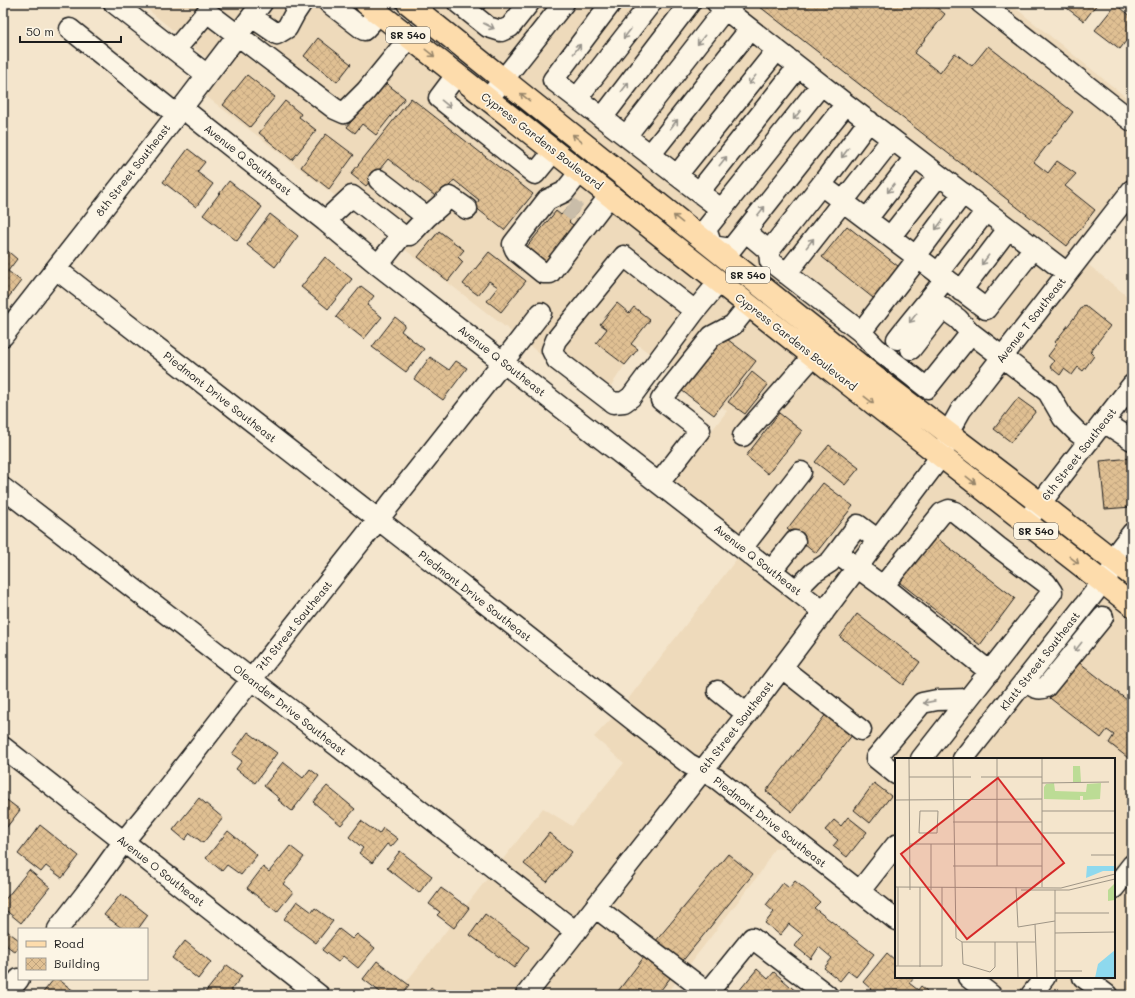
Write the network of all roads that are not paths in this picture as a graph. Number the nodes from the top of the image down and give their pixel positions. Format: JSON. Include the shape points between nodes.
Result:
{"nodes":[{"id":1,"x":114,"y":3,"type":"edge"},
{"id":2,"x":301,"y":3,"type":"edge"},
{"id":3,"x":329,"y":3,"type":"edge"},
{"id":4,"x":408,"y":3,"type":"edge"},
{"id":5,"x":458,"y":3,"type":"edge"},
{"id":6,"x":564,"y":3,"type":"edge"},
{"id":7,"x":611,"y":3,"type":"edge"},
{"id":8,"x":650,"y":3,"type":"edge"},
{"id":9,"x":690,"y":3,"type":"edge"},
{"id":10,"x":981,"y":3,"type":"edge"},
{"id":11,"x":527,"y":4,"type":"edge"},
{"id":12,"x":721,"y":6,"type":"edge"},
{"id":13,"x":201,"y":8,"type":"edge"},
{"id":14,"x":373,"y":8,"type":"edge"},
{"id":15,"x":257,"y":10,"type":"edge"},
{"id":16,"x":549,"y":23,"type":"junction"},
{"id":17,"x":70,"y":29,"type":"dead end"},
{"id":18,"x":750,"y":29,"type":"junction"},
{"id":19,"x":238,"y":35,"type":"junction"},
{"id":20,"x":410,"y":37,"type":"junction"},
{"id":21,"x":175,"y":50,"type":"junction"},
{"id":22,"x":777,"y":50,"type":"junction"},
{"id":23,"x":798,"y":67,"type":"junction"},
{"id":24,"x":457,"y":74,"type":"junction"},
{"id":25,"x":207,"y":75,"type":"junction"},
{"id":26,"x":504,"y":80,"type":"junction"},
{"id":27,"x":821,"y":85,"type":"junction"},
{"id":28,"x":577,"y":98,"type":"junction"},
{"id":29,"x":490,"y":100,"type":"junction"},
{"id":30,"x":846,"y":104,"type":"junction"},
{"id":31,"x":179,"y":111,"type":"junction"},
{"id":32,"x":602,"y":118,"type":"junction"},
{"id":33,"x":869,"y":121,"type":"junction"},
{"id":34,"x":1132,"y":121,"type":"edge"},
{"id":35,"x":474,"y":126,"type":"junction"},
{"id":36,"x":626,"y":136,"type":"junction"},
{"id":37,"x":892,"y":139,"type":"junction"},
{"id":38,"x":554,"y":151,"type":"junction"},
{"id":39,"x":650,"y":155,"type":"junction"},
{"id":40,"x":915,"y":157,"type":"junction"},
{"id":41,"x":580,"y":172,"type":"junction"},
{"id":42,"x":677,"y":175,"type":"junction"},
{"id":43,"x":939,"y":175,"type":"junction"},
{"id":44,"x":379,"y":180,"type":"dead end"},
{"id":45,"x":821,"y":185,"type":"junction"},
{"id":46,"x":1132,"y":190,"type":"edge"},
{"id":47,"x":698,"y":192,"type":"junction"},
{"id":48,"x":963,"y":193,"type":"junction"},
{"id":49,"x":610,"y":195,"type":"junction"},
{"id":50,"x":843,"y":201,"type":"junction"},
{"id":51,"x":467,"y":209,"type":"dead end"},
{"id":52,"x":722,"y":210,"type":"junction"},
{"id":53,"x":986,"y":211,"type":"junction"},
{"id":54,"x":427,"y":217,"type":"junction"},
{"id":55,"x":867,"y":219,"type":"junction"},
{"id":56,"x":641,"y":220,"type":"junction"},
{"id":57,"x":325,"y":221,"type":"junction"},
{"id":58,"x":1008,"y":229,"type":"junction"},
{"id":59,"x":745,"y":231,"type":"junction"},
{"id":60,"x":402,"y":235,"type":"junction"},
{"id":61,"x":890,"y":237,"type":"junction"},
{"id":62,"x":712,"y":246,"type":"junction"},
{"id":63,"x":1034,"y":248,"type":"junction"},
{"id":64,"x":769,"y":251,"type":"junction"},
{"id":65,"x":918,"y":258,"type":"junction"},
{"id":66,"x":378,"y":265,"type":"junction"},
{"id":67,"x":56,"y":269,"type":"junction"},
{"id":68,"x":786,"y":274,"type":"junction"},
{"id":69,"x":1067,"y":274,"type":"junction"},
{"id":70,"x":941,"y":276,"type":"junction"},
{"id":71,"x":719,"y":282,"type":"junction"},
{"id":72,"x":961,"y":290,"type":"junction"},
{"id":73,"x":937,"y":303,"type":"junction"},
{"id":74,"x":749,"y":306,"type":"junction"},
{"id":75,"x":695,"y":311,"type":"junction"},
{"id":76,"x":541,"y":313,"type":"dead end"},
{"id":77,"x":861,"y":332,"type":"junction"},
{"id":78,"x":971,"y":333,"type":"junction"},
{"id":79,"x":3,"y":336,"type":"edge"},
{"id":80,"x":898,"y":351,"type":"junction"},
{"id":81,"x":848,"y":355,"type":"junction"},
{"id":82,"x":813,"y":356,"type":"junction"},
{"id":83,"x":1002,"y":357,"type":"junction"},
{"id":84,"x":503,"y":362,"type":"junction"},
{"id":85,"x":871,"y":373,"type":"junction"},
{"id":86,"x":1132,"y":385,"type":"edge"},
{"id":87,"x":927,"y":388,"type":"junction"},
{"id":88,"x":913,"y":406,"type":"junction"},
{"id":89,"x":1104,"y":422,"type":"junction"},
{"id":90,"x":950,"y":435,"type":"junction"},
{"id":91,"x":742,"y":436,"type":"dead end"},
{"id":92,"x":1132,"y":440,"type":"edge"},
{"id":93,"x":1089,"y":441,"type":"junction"},
{"id":94,"x":941,"y":456,"type":"junction"},
{"id":95,"x":801,"y":472,"type":"dead end"},
{"id":96,"x":659,"y":483,"type":"junction"},
{"id":97,"x":3,"y":488,"type":"edge"},
{"id":98,"x":1041,"y":504,"type":"junction"},
{"id":99,"x":378,"y":520,"type":"junction"},
{"id":100,"x":1026,"y":522,"type":"junction"},
{"id":101,"x":1132,"y":533,"type":"edge"},
{"id":102,"x":878,"y":540,"type":"junction"},
{"id":103,"x":794,"y":541,"type":"dead end"},
{"id":104,"x":742,"y":548,"type":"junction"},
{"id":105,"x":837,"y":553,"type":"junction"},
{"id":106,"x":1121,"y":566,"type":"edge"},
{"id":107,"x":857,"y":568,"type":"junction"},
{"id":108,"x":771,"y":571,"type":"junction"},
{"id":109,"x":1103,"y":582,"type":"junction"},
{"id":110,"x":883,"y":586,"type":"junction"},
{"id":111,"x":796,"y":590,"type":"junction"},
{"id":112,"x":1043,"y":604,"type":"junction"},
{"id":113,"x":1132,"y":605,"type":"edge"},
{"id":114,"x":824,"y":612,"type":"junction"},
{"id":115,"x":1103,"y":617,"type":"dead end"},
{"id":116,"x":1070,"y":623,"type":"junction"},
{"id":117,"x":782,"y":668,"type":"junction"},
{"id":118,"x":990,"y":672,"type":"junction"},
{"id":119,"x":251,"y":680,"type":"junction"},
{"id":120,"x":1025,"y":681,"type":"junction"},
{"id":121,"x":718,"y":691,"type":"dead end"},
{"id":122,"x":971,"y":696,"type":"junction"},
{"id":123,"x":747,"y":714,"type":"junction"},
{"id":124,"x":999,"y":714,"type":"junction"},
{"id":125,"x":861,"y":730,"type":"dead end"},
{"id":126,"x":3,"y":747,"type":"edge"},
{"id":127,"x":922,"y":758,"type":"edge"},
{"id":128,"x":964,"y":758,"type":"edge"},
{"id":129,"x":703,"y":771,"type":"junction"},
{"id":130,"x":895,"y":773,"type":"edge"},
{"id":131,"x":124,"y":841,"type":"junction"},
{"id":132,"x":895,"y":845,"type":"edge"},
{"id":133,"x":1132,"y":865,"type":"edge"},
{"id":134,"x":1115,"y":887,"type":"edge"},
{"id":135,"x":859,"y":892,"type":"junction"},
{"id":136,"x":595,"y":907,"type":"junction"},
{"id":137,"x":895,"y":919,"type":"edge"},
{"id":138,"x":59,"y":928,"type":"edge"},
{"id":139,"x":576,"y":932,"type":"junction"},
{"id":140,"x":969,"y":978,"type":"edge"},
{"id":141,"x":1044,"y":978,"type":"edge"},
{"id":142,"x":1084,"y":978,"type":"edge"},
{"id":143,"x":18,"y":980,"type":"edge"},
{"id":144,"x":707,"y":994,"type":"edge"},
{"id":145,"x":6,"y":995,"type":"edge"},
{"id":146,"x":319,"y":995,"type":"edge"},
{"id":147,"x":526,"y":995,"type":"edge"},
{"id":148,"x":827,"y":995,"type":"edge"},
{"id":149,"x":991,"y":995,"type":"edge"},
{"id":150,"x":1031,"y":995,"type":"edge"},
{"id":151,"x":1107,"y":995,"type":"edge"}],
"edges":[{"from":1,"to":21,"type":"street"},
{"from":2,"to":15,"type":"street","via":[[287,28],[277,34]]},
{"from":3,"to":14,"type":"street","via":[[364,30]]},
{"from":4,"to":26,"type":"main road","name":"Cypress Gardens Boulevard","number":"SR 540"},
{"from":5,"to":11,"type":"street","one_way":true,"via":[[488,27],[501,31],[510,27]]},
{"from":6,"to":16,"type":"street"},
{"from":28,"to":7,"type":"street","one_way":true,"via":[[553,80]]},
{"from":8,"to":28,"type":"street","one_way":true},
{"from":32,"to":9,"type":"street","one_way":true},
{"from":10,"to":34,"type":"street"},
{"from":11,"to":16,"type":"street"},
{"from":12,"to":18,"type":"street"},
{"from":12,"to":36,"type":"street","one_way":true},
{"from":13,"to":19,"type":"street"},
{"from":13,"to":21,"type":"street"},
{"from":14,"to":20,"type":"main road","name":"Cypress Gardens Boulevard","number":"SR 540"},
{"from":15,"to":19,"type":"street","name":"8th Street Southeast"},
{"from":16,"to":26,"type":"street"},
{"from":17,"to":31,"type":"street","name":"Avenue Q Southeast"},
{"from":18,"to":22,"type":"street"},
{"from":39,"to":18,"type":"street","one_way":true},
{"from":19,"to":20,"type":"street","via":[[335,109],[344,113],[366,91]]},
{"from":19,"to":25,"type":"street","name":"8th Street Southeast"},
{"from":20,"to":24,"type":"main road","name":"Cypress Gardens Boulevard","number":"SR 540","one_way":true},
{"from":21,"to":25,"type":"street"},
{"from":22,"to":23,"type":"street"},
{"from":22,"to":42,"type":"street","one_way":true},
{"from":23,"to":27,"type":"street"},
{"from":47,"to":23,"type":"street","one_way":true},
{"from":24,"to":29,"type":"main road","name":"Cypress Gardens Boulevard","number":"SR 540"},
{"from":24,"to":35,"type":"street","one_way":true,"via":[[439,98]]},
{"from":25,"to":31,"type":"street","name":"8th Street Southeast"},
{"from":26,"to":29,"type":"street"},
{"from":62,"to":26,"type":"main road","name":"Cypress Gardens Boulevard","number":"SR 540","one_way":true},
{"from":27,"to":30,"type":"street"},
{"from":27,"to":52,"type":"street","one_way":true},
{"from":28,"to":32,"type":"street"},
{"from":29,"to":35,"type":"street"},
{"from":29,"to":38,"type":"main road","name":"Cypress Gardens Boulevard","number":"SR 540"},
{"from":30,"to":33,"type":"street"},
{"from":59,"to":30,"type":"street","one_way":true},
{"from":31,"to":57,"type":"street","name":"Avenue Q Southeast"},
{"from":31,"to":67,"type":"street","name":"8th Street Southeast"},
{"from":32,"to":36,"type":"street"},
{"from":33,"to":37,"type":"street"},
{"from":33,"to":45,"type":"street","one_way":true},
{"from":35,"to":38,"type":"street","via":[[535,174]]},
{"from":36,"to":39,"type":"street"},
{"from":37,"to":40,"type":"street"},
{"from":37,"to":50,"type":"street"},
{"from":38,"to":41,"type":"main road","name":"Cypress Gardens Boulevard","number":"SR 540"},
{"from":39,"to":42,"type":"street"},
{"from":40,"to":43,"type":"street"},
{"from":40,"to":55,"type":"street","one_way":true},
{"from":41,"to":49,"type":"main road","name":"Cypress Gardens Boulevard","number":"SR 540"},
{"from":41,"to":49,"type":"street","via":[[564,192],[572,210]]},
{"from":42,"to":47,"type":"street"},
{"from":43,"to":48,"type":"street"},
{"from":43,"to":61,"type":"street"},
{"from":44,"to":54,"type":"street"},
{"from":45,"to":50,"type":"street"},
{"from":45,"to":64,"type":"street"},
{"from":46,"to":69,"type":"street","name":"Avenue T Southeast"},
{"from":47,"to":52,"type":"street"},
{"from":48,"to":53,"type":"street"},
{"from":48,"to":65,"type":"street","one_way":true,"via":[[921,249]]},
{"from":49,"to":56,"type":"main road","name":"Cypress Gardens Boulevard","number":"SR 540"},
{"from":50,"to":55,"type":"street"},
{"from":68,"to":50,"type":"street","one_way":true},
{"from":51,"to":54,"type":"street","via":[[450,197]]},
{"from":52,"to":62,"type":"street","via":[[706,229]]},
{"from":53,"to":58,"type":"street"},
{"from":53,"to":70,"type":"street"},
{"from":54,"to":60,"type":"street","via":[[410,235]]},
{"from":55,"to":61,"type":"street"},
{"from":56,"to":62,"type":"main road","via":[[692,246],[703,250]]},
{"from":56,"to":71,"type":"main road","name":"Cypress Gardens Boulevard","number":"SR 540"},
{"from":57,"to":60,"type":"street","via":[[352,196]]},
{"from":57,"to":66,"type":"street","name":"Avenue Q Southeast"},
{"from":58,"to":63,"type":"street"},
{"from":58,"to":72,"type":"street","one_way":true},
{"from":59,"to":62,"type":"street","via":[[731,249]]},
{"from":59,"to":64,"type":"street"},
{"from":60,"to":66,"type":"street"},
{"from":61,"to":65,"type":"street"},
{"from":62,"to":81,"type":"main road","name":"Cypress Gardens Boulevard","number":"SR 540"},
{"from":63,"to":69,"type":"street"},
{"from":63,"to":72,"type":"street","via":[[986,309]]},
{"from":64,"to":68,"type":"street","via":[[770,261]]},
{"from":65,"to":70,"type":"street"},
{"from":65,"to":77,"type":"street"},
{"from":66,"to":84,"type":"street","name":"Avenue Q Southeast"},
{"from":67,"to":79,"type":"street","name":"8th Street Southeast"},
{"from":67,"to":99,"type":"street","name":"Piedmont Drive Southeast"},
{"from":68,"to":77,"type":"street"},
{"from":69,"to":83,"type":"street","name":"Avenue T Southeast"},
{"from":70,"to":72,"type":"street"},
{"from":70,"to":73,"type":"street"},
{"from":71,"to":74,"type":"main road","name":"Cypress Gardens Boulevard","number":"SR 540"},
{"from":71,"to":75,"type":"street"},
{"from":71,"to":81,"type":"main road","via":[[727,281],[745,288],[810,337]]},
{"from":73,"to":78,"type":"street"},
{"from":73,"to":80,"type":"street","one_way":true},
{"from":74,"to":82,"type":"main road","name":"Cypress Gardens Boulevard","number":"SR 540"},
{"from":74,"to":96,"type":"street","via":[[733,325],[712,336],[662,400],[700,430]]},
{"from":75,"to":75,"type":"street","via":[[631,397],[624,402],[613,402],[557,360],[552,350],[556,340],[624,256]]},
{"from":76,"to":84,"type":"street","name":"7th Street Southeast"},
{"from":77,"to":80,"type":"street","via":[[876,348]]},
{"from":78,"to":83,"type":"street"},
{"from":78,"to":87,"type":"street"},
{"from":80,"to":85,"type":"street"},
{"from":80,"to":87,"type":"street"},
{"from":81,"to":85,"type":"main road","name":"Cypress Gardens Boulevard","number":"SR 540"},
{"from":82,"to":91,"type":"street"},
{"from":82,"to":94,"type":"main road","name":"Cypress Gardens Boulevard","number":"SR 540","one_way":true},
{"from":83,"to":90,"type":"street","name":"Avenue T Southeast","via":[[961,410]]},
{"from":83,"to":93,"type":"street","via":[[1048,392],[1063,418]]},
{"from":84,"to":96,"type":"street","name":"Avenue Q Southeast"},
{"from":84,"to":99,"type":"street","name":"7th Street Southeast"},
{"from":85,"to":88,"type":"main road","name":"Cypress Gardens Boulevard","number":"SR 540"},
{"from":86,"to":89,"type":"street","name":"6th Street Southeast"},
{"from":87,"to":88,"type":"street"},
{"from":88,"to":90,"type":"main road","name":"Cypress Gardens Boulevard","number":"SR 540"},
{"from":89,"to":92,"type":"street"},
{"from":89,"to":93,"type":"street","name":"6th Street Southeast"},
{"from":90,"to":94,"type":"street","name":"Avenue T Southeast"},
{"from":90,"to":98,"type":"main road","name":"Cypress Gardens Boulevard","number":"SR 540"},
{"from":93,"to":98,"type":"street","name":"6th Street Southeast"},
{"from":94,"to":100,"type":"main road","name":"Cypress Gardens Boulevard","number":"SR 540","one_way":true},
{"from":94,"to":102,"type":"street","name":"6th Street Southeast"},
{"from":95,"to":104,"type":"street"},
{"from":96,"to":104,"type":"street","name":"Avenue Q Southeast"},
{"from":97,"to":119,"type":"street","name":"Oleander Drive Southeast"},
{"from":98,"to":100,"type":"street","name":"6th Street Southeast"},
{"from":98,"to":106,"type":"main road","name":"Cypress Gardens Boulevard","number":"SR 540"},
{"from":99,"to":119,"type":"street","name":"7th Street Southeast"},
{"from":99,"to":129,"type":"street","name":"Piedmont Drive Southeast","via":[[689,764]]},
{"from":100,"to":109,"type":"main road","name":"Cypress Gardens Boulevard","number":"SR 540","one_way":true},
{"from":101,"to":106,"type":"street","name":"Klatt Street Southeast"},
{"from":102,"to":105,"type":"street","via":[[858,525]]},
{"from":102,"to":107,"type":"street","name":"6th Street Southeast"},
{"from":103,"to":108,"type":"street"},
{"from":104,"to":108,"type":"street","name":"Avenue Q Southeast"},
{"from":105,"to":107,"type":"street"},
{"from":105,"to":111,"type":"street"},
{"from":106,"to":109,"type":"street","name":"Klatt Street Southeast"},
{"from":107,"to":110,"type":"street"},
{"from":107,"to":114,"type":"street","name":"6th Street Southeast"},
{"from":108,"to":111,"type":"street","name":"Avenue Q Southeast"},
{"from":109,"to":113,"type":"main road","name":"Cypress Gardens Boulevard","number":"SR 540"},
{"from":109,"to":116,"type":"street","name":"Klatt Street Southeast"},
{"from":110,"to":112,"type":"street","via":[[939,516],[948,510],[955,512],[1046,583],[1052,592]]},
{"from":110,"to":118,"type":"street"},
{"from":111,"to":114,"type":"street","name":"Avenue Q Southeast"},
{"from":112,"to":116,"type":"street"},
{"from":112,"to":118,"type":"street"},
{"from":114,"to":117,"type":"street","name":"6th Street Southeast"},
{"from":115,"to":120,"type":"street","one_way":true,"via":[[1046,687],[1036,688]]},
{"from":116,"to":120,"type":"street","name":"Klatt Street Southeast"},
{"from":117,"to":123,"type":"street","name":"6th Street Southeast"},
{"from":117,"to":125,"type":"street"},
{"from":118,"to":122,"type":"street"},
{"from":119,"to":131,"type":"street","name":"7th Street Southeast"},
{"from":119,"to":139,"type":"street","name":"Oleander Drive Southeast"},
{"from":120,"to":124,"type":"street","name":"Klatt Street Southeast"},
{"from":121,"to":123,"type":"street"},
{"from":122,"to":124,"type":"street"},
{"from":122,"to":127,"type":"street"},
{"from":122,"to":130,"type":"street","one_way":true,"via":[[922,703],[876,758]]},
{"from":123,"to":129,"type":"street","name":"6th Street Southeast"},
{"from":124,"to":128,"type":"street","name":"Klatt Street Southeast"},
{"from":126,"to":131,"type":"street","name":"Avenue O Southeast"},
{"from":129,"to":135,"type":"street","name":"Piedmont Drive Southeast","via":[[717,779]]},
{"from":129,"to":136,"type":"street","name":"6th Street Southeast"},
{"from":131,"to":138,"type":"street","name":"7th Street Southeast"},
{"from":131,"to":146,"type":"street","name":"Avenue O Southeast"},
{"from":132,"to":135,"type":"street"},
{"from":133,"to":134,"type":"street"},
{"from":135,"to":137,"type":"street","name":"Piedmont Drive Southeast"},
{"from":136,"to":139,"type":"street","name":"6th Street Southeast"},
{"from":136,"to":144,"type":"street"},
{"from":139,"to":147,"type":"street","name":"6th Street Southeast"},
{"from":140,"to":149,"type":"street"},
{"from":141,"to":150,"type":"street"},
{"from":142,"to":151,"type":"street"},
{"from":143,"to":145,"type":"street"},
{"from":144,"to":148,"type":"street","via":[[752,938]]}]}
